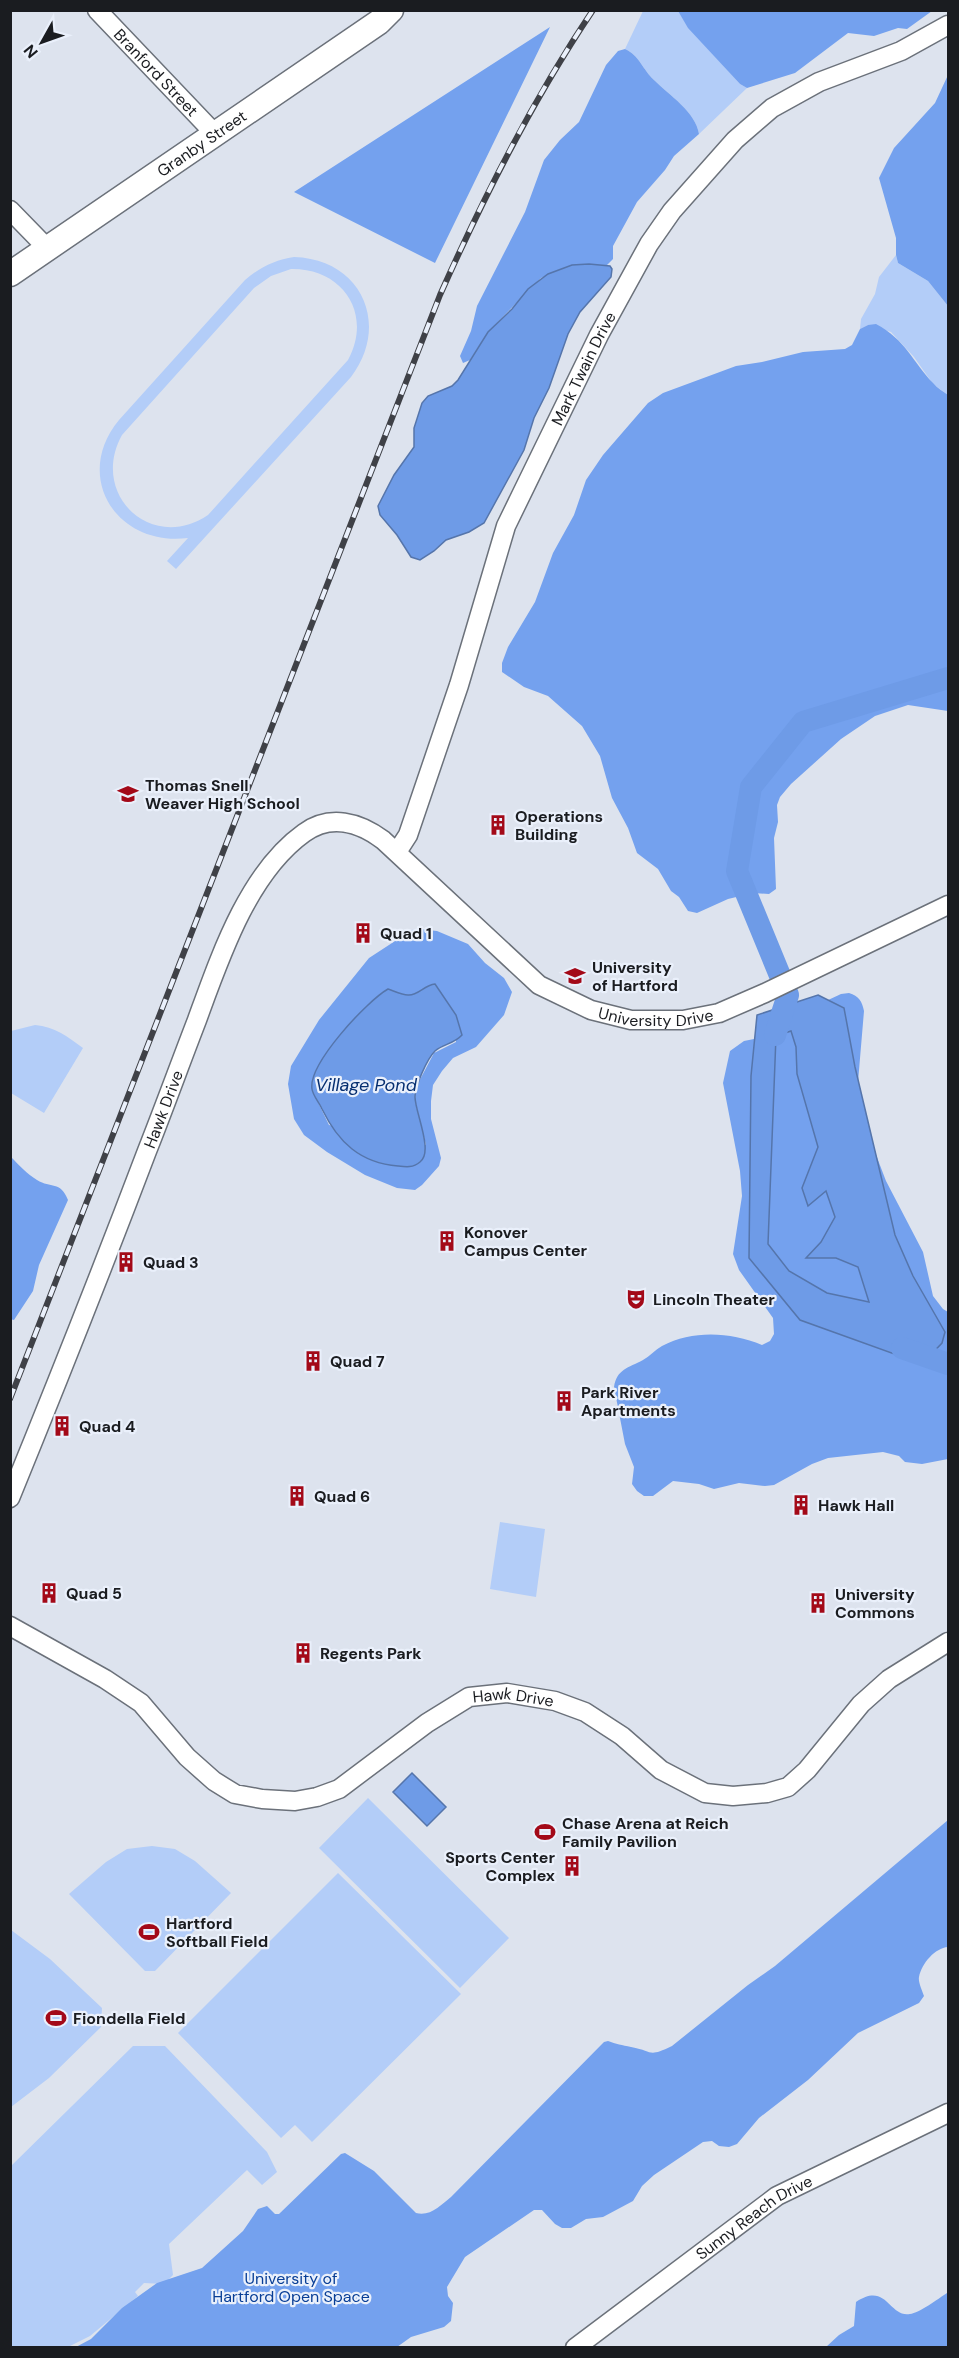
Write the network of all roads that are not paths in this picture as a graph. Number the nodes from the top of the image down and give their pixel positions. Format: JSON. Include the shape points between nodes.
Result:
{"nodes":[{"id":1,"x":97,"y":10,"type":"edge"},
{"id":2,"x":380,"y":14,"type":"edge"},
{"id":3,"x":948,"y":25,"type":"edge"},
{"id":4,"x":216,"y":135,"type":"junction"},
{"id":5,"x":10,"y":210,"type":"edge"},
{"id":6,"x":47,"y":248,"type":"junction"},
{"id":7,"x":10,"y":274,"type":"edge"},
{"id":8,"x":397,"y":852,"type":"junction"},
{"id":9,"x":948,"y":904,"type":"edge"},
{"id":10,"x":10,"y":1498,"type":"edge"},
{"id":11,"x":10,"y":1626,"type":"edge"},
{"id":12,"x":948,"y":1642,"type":"edge"},
{"id":13,"x":948,"y":2113,"type":"edge"},
{"id":14,"x":575,"y":2348,"type":"edge"}],
"edges":[{"from":1,"to":4,"type":"street","name":"Branford Street"},
{"from":2,"to":4,"type":"main road","name":"Granby Street"},
{"from":3,"to":8,"type":"street","name":"Mark Twain Drive","via":[[900,51],[819,82],[772,108],[735,140],[658,230],[622,291],[513,510],[437,750],[408,835]]},
{"from":4,"to":6,"type":"main road","name":"Granby Street"},
{"from":5,"to":6,"type":"street"},
{"from":6,"to":7,"type":"main road","name":"Granby Street"},
{"from":8,"to":9,"type":"street","name":"University Drive","via":[[529,978],[585,1008],[631,1020],[683,1020],[719,1013]]},
{"from":8,"to":10,"type":"street","name":"Hawk Drive","via":[[363,827],[327,823],[305,831],[291,843],[245,905],[209,986]]},
{"from":11,"to":12,"type":"street","name":"Hawk Drive","via":[[141,1703],[187,1756],[235,1794],[295,1801],[339,1789],[427,1723],[469,1697],[507,1693],[555,1701],[585,1712],[622,1736],[661,1770],[705,1793],[766,1793],[788,1787],[807,1770],[861,1704],[889,1679]]},
{"from":13,"to":14,"type":"street","name":"Sunny Reach Drive","via":[[777,2196]]}]}
